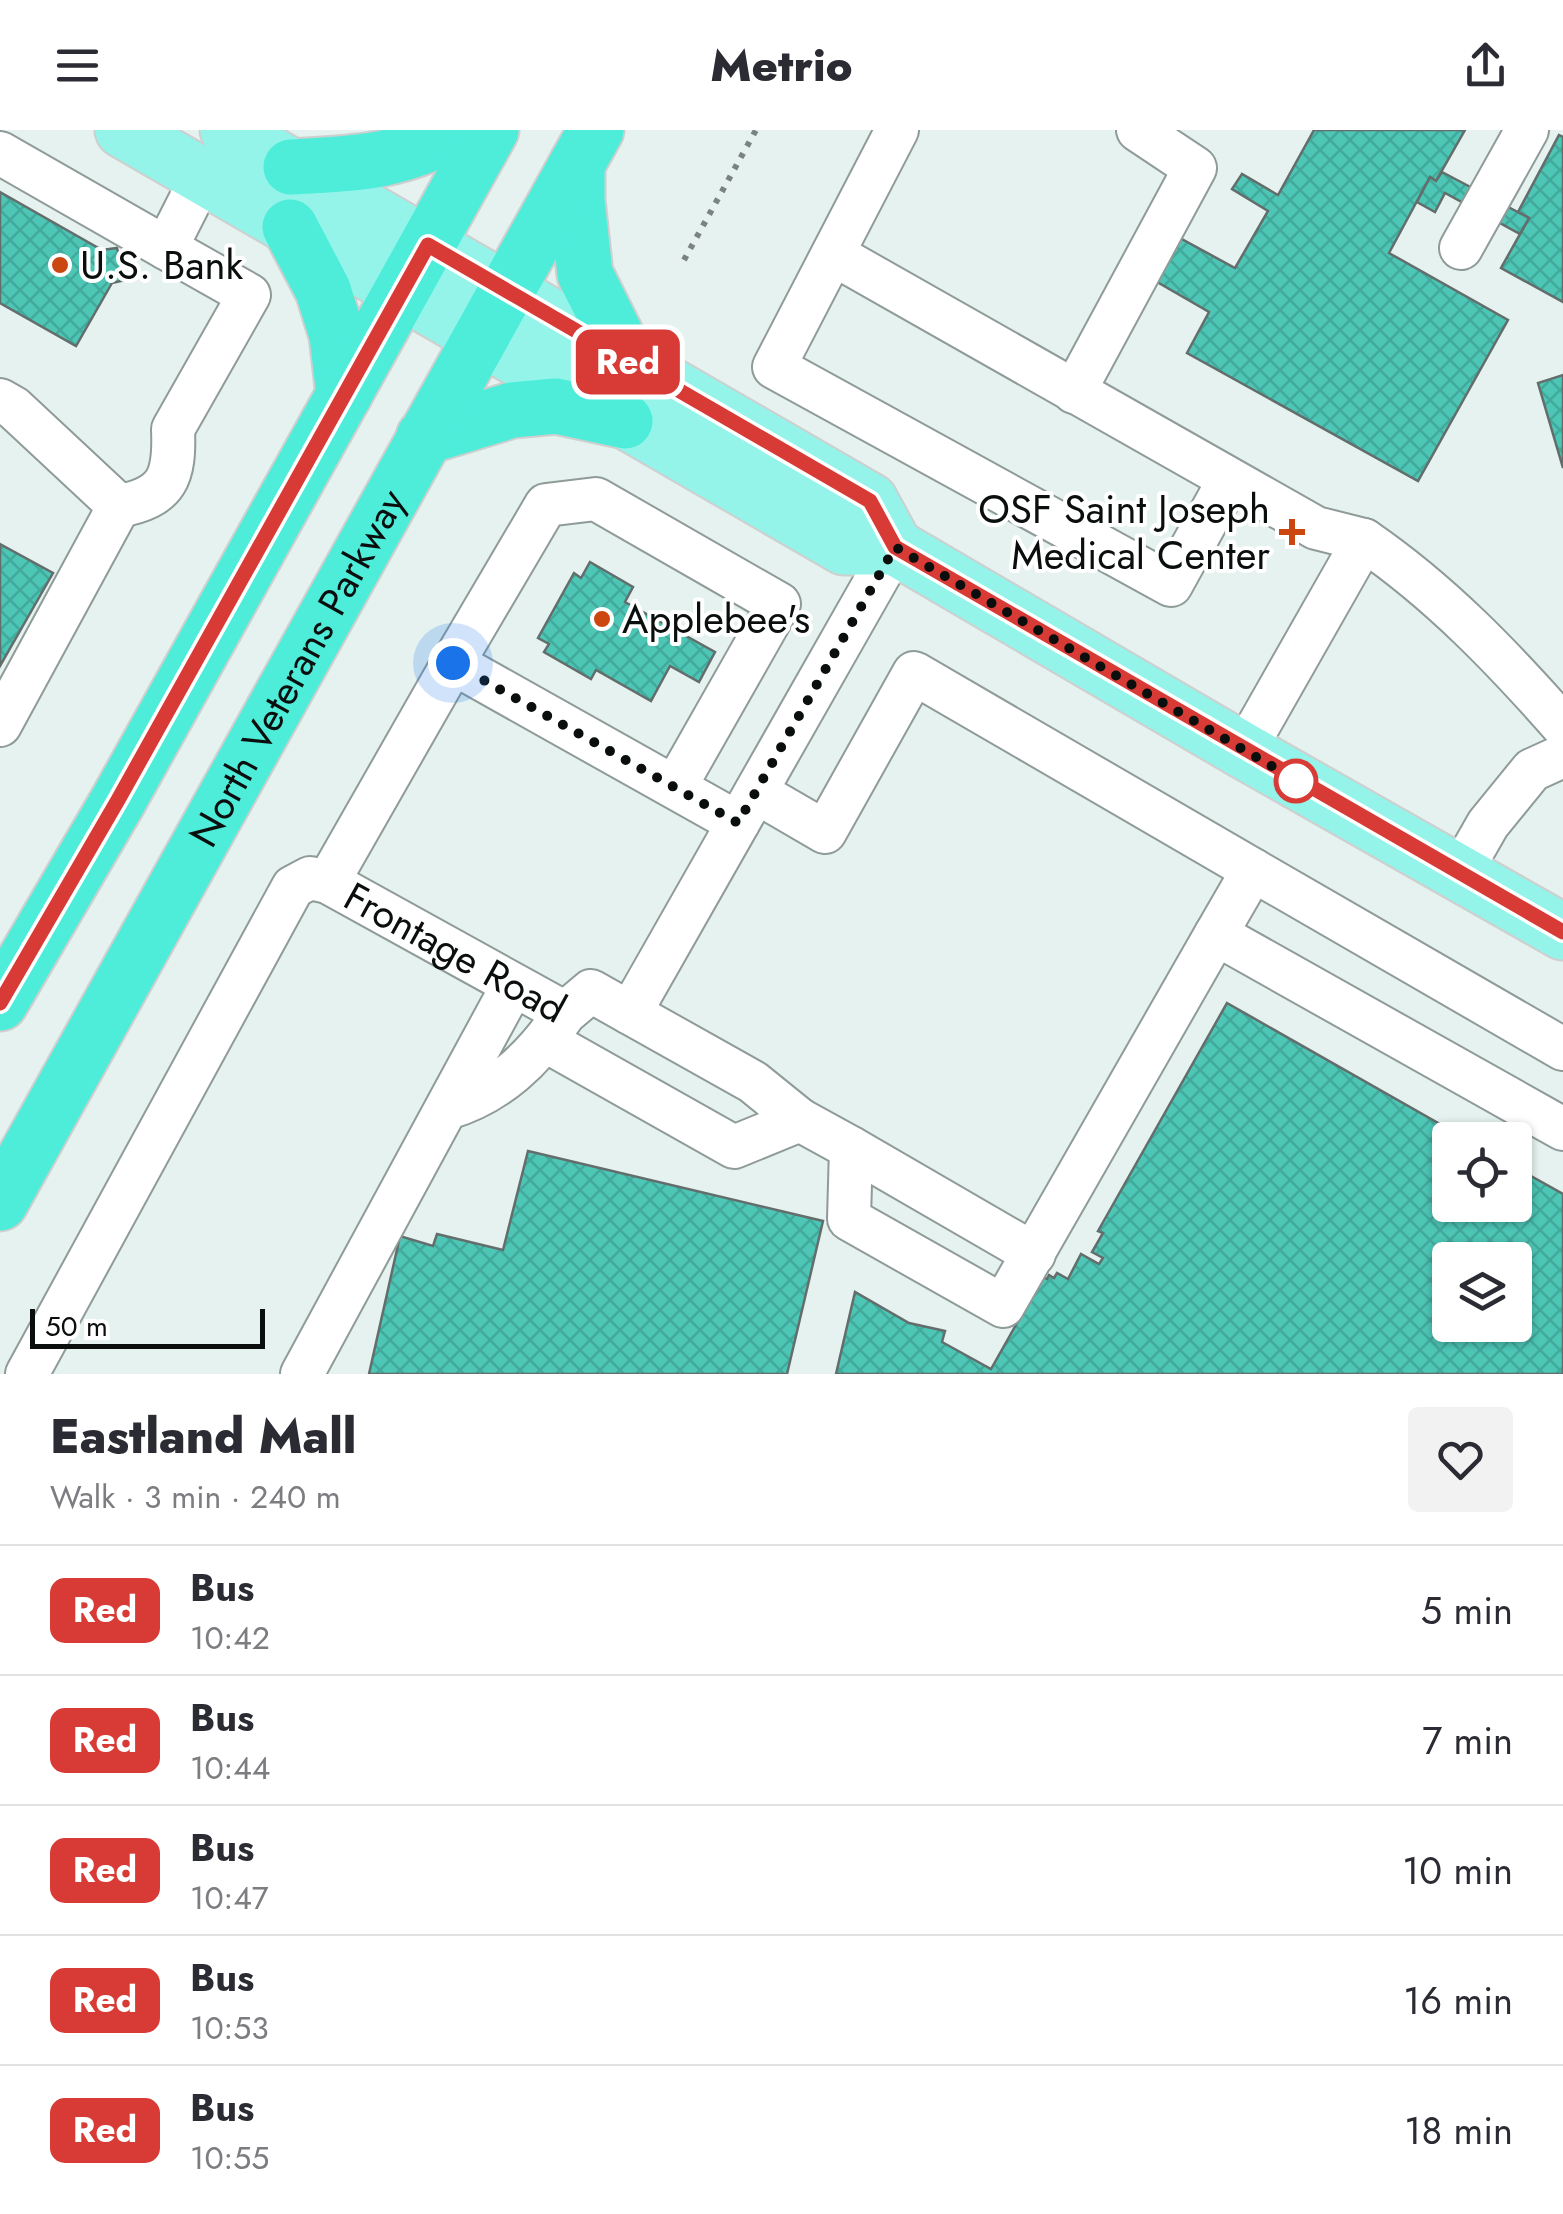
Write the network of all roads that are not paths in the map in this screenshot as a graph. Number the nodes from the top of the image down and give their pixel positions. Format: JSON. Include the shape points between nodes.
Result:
{"nodes":[{"id":1,"x":122,"y":130,"type":"edge"},
{"id":2,"x":228,"y":130,"type":"edge"},
{"id":3,"x":459,"y":130,"type":"edge"},
{"id":4,"x":491,"y":130,"type":"edge"},
{"id":5,"x":897,"y":130,"type":"edge"},
{"id":6,"x":1138,"y":130,"type":"edge"},
{"id":7,"x":1527,"y":130,"type":"edge"},
{"id":8,"x":586,"y":147,"type":"edge"},
{"id":9,"x":0,"y":153,"type":"edge"},
{"id":10,"x":291,"y":167,"type":"junction"},
{"id":11,"x":202,"y":176,"type":"junction"},
{"id":12,"x":290,"y":227,"type":"junction"},
{"id":13,"x":428,"y":245,"type":"junction"},
{"id":14,"x":166,"y":248,"type":"junction"},
{"id":15,"x":1460,"y":248,"type":"dead end"},
{"id":16,"x":833,"y":254,"type":"junction"},
{"id":17,"x":506,"y":289,"type":"junction"},
{"id":18,"x":402,"y":292,"type":"junction"},
{"id":19,"x":480,"y":337,"type":"junction"},
{"id":20,"x":628,"y":362,"type":"junction"},
{"id":21,"x":1074,"y":392,"type":"junction"},
{"id":22,"x":344,"y":395,"type":"junction"},
{"id":23,"x":0,"y":400,"type":"edge"},
{"id":24,"x":625,"y":421,"type":"junction"},
{"id":25,"x":424,"y":438,"type":"junction"},
{"id":26,"x":1228,"y":480,"type":"junction"},
{"id":27,"x":119,"y":506,"type":"junction"},
{"id":28,"x":1364,"y":540,"type":"junction"},
{"id":29,"x":895,"y":547,"type":"junction"},
{"id":30,"x":453,"y":663,"type":"junction"},
{"id":31,"x":0,"y":726,"type":"edge"},
{"id":32,"x":1563,"y":726,"type":"edge"},
{"id":33,"x":1244,"y":751,"type":"junction"},
{"id":34,"x":1563,"y":756,"type":"edge"},
{"id":35,"x":676,"y":787,"type":"junction"},
{"id":36,"x":747,"y":808,"type":"junction"},
{"id":37,"x":1253,"y":870,"type":"junction"},
{"id":38,"x":1460,"y":874,"type":"junction"},
{"id":39,"x":328,"y":882,"type":"junction"},
{"id":40,"x":1563,"y":932,"type":"edge"},
{"id":41,"x":1216,"y":934,"type":"junction"},
{"id":42,"x":513,"y":985,"type":"junction"},
{"id":43,"x":0,"y":1003,"type":"edge"},
{"id":44,"x":630,"y":1013,"type":"junction"},
{"id":45,"x":556,"y":1027,"type":"junction"},
{"id":46,"x":1563,"y":1049,"type":"edge"},
{"id":47,"x":448,"y":1108,"type":"junction"},
{"id":48,"x":800,"y":1120,"type":"junction"},
{"id":49,"x":1563,"y":1129,"type":"edge"},
{"id":50,"x":851,"y":1148,"type":"junction"},
{"id":51,"x":0,"y":1203,"type":"edge"},
{"id":52,"x":1034,"y":1254,"type":"junction"},
{"id":53,"x":27,"y":1374,"type":"edge"},
{"id":54,"x":302,"y":1374,"type":"edge"}],
"edges":[{"from":1,"to":11,"type":"main road"},
{"from":2,"to":10,"type":"main road"},
{"from":3,"to":10,"type":"highway","via":[[375,162]]},
{"from":4,"to":13,"type":"highway"},
{"from":5,"to":16,"type":"street"},
{"from":6,"to":21,"type":"street","via":[[1195,168]]},
{"from":7,"to":15,"type":"street"},
{"from":8,"to":17,"type":"highway","name":"North Veterans Parkway"},
{"from":8,"to":20,"type":"highway","via":[[577,201],[586,274]]},
{"from":9,"to":14,"type":"street"},
{"from":10,"to":13,"type":"main road"},
{"from":11,"to":12,"type":"main road"},
{"from":11,"to":14,"type":"street"},
{"from":12,"to":18,"type":"main road"},
{"from":12,"to":22,"type":"highway","via":[[323,290]]},
{"from":13,"to":17,"type":"main road"},
{"from":13,"to":18,"type":"highway"},
{"from":14,"to":27,"type":"street","via":[[249,296],[173,429],[166,484],[147,501]]},
{"from":16,"to":21,"type":"street"},
{"from":16,"to":26,"type":"street","via":[[774,367],[1170,585]]},
{"from":17,"to":19,"type":"highway","name":"North Veterans Parkway"},
{"from":17,"to":20,"type":"main road"},
{"from":18,"to":19,"type":"main road"},
{"from":18,"to":22,"type":"highway"},
{"from":19,"to":24,"type":"main road"},
{"from":19,"to":25,"type":"highway","name":"North Veterans Parkway"},
{"from":20,"to":29,"type":"main road","via":[[870,501]]},
{"from":21,"to":26,"type":"street"},
{"from":22,"to":43,"type":"highway"},
{"from":23,"to":27,"type":"street"},
{"from":24,"to":25,"type":"highway","via":[[556,406],[512,410]]},
{"from":24,"to":29,"type":"main road","via":[[844,547]]},
{"from":25,"to":51,"type":"highway","name":"North Veterans Parkway"},
{"from":26,"to":28,"type":"street","via":[[1316,528]]},
{"from":27,"to":31,"type":"street"},
{"from":28,"to":32,"type":"street","via":[[1503,658]]},
{"from":28,"to":33,"type":"street"},
{"from":29,"to":33,"type":"main road"},
{"from":29,"to":36,"type":"street"},
{"from":30,"to":35,"type":"street"},
{"from":30,"to":35,"type":"street","via":[[546,505],[596,499],[779,604]]},
{"from":30,"to":39,"type":"street"},
{"from":33,"to":38,"type":"main road"},
{"from":34,"to":38,"type":"street","via":[[1532,770],[1488,824]]},
{"from":35,"to":36,"type":"street"},
{"from":36,"to":37,"type":"street","via":[[826,832],[914,672]]},
{"from":36,"to":44,"type":"street"},
{"from":37,"to":41,"type":"street"},
{"from":37,"to":46,"type":"street"},
{"from":38,"to":40,"type":"main road"},
{"from":39,"to":42,"type":"street","name":"Frontage Road"},
{"from":39,"to":53,"type":"street","name":"Frontage Road","via":[[310,878],[293,886]]},
{"from":41,"to":49,"type":"street"},
{"from":41,"to":52,"type":"street"},
{"from":42,"to":45,"type":"street","name":"Frontage Road"},
{"from":42,"to":47,"type":"street"},
{"from":44,"to":45,"type":"street","name":"Frontage Road","via":[[591,992]]},
{"from":44,"to":48,"type":"street","via":[[753,1082]]},
{"from":45,"to":47,"type":"street","via":[[531,1059],[469,1102]]},
{"from":45,"to":48,"type":"street","via":[[734,1147]]},
{"from":47,"to":54,"type":"street"},
{"from":48,"to":50,"type":"street"},
{"from":50,"to":52,"type":"street"},
{"from":50,"to":52,"type":"street","via":[[850,1219],[1004,1306]]}]}
